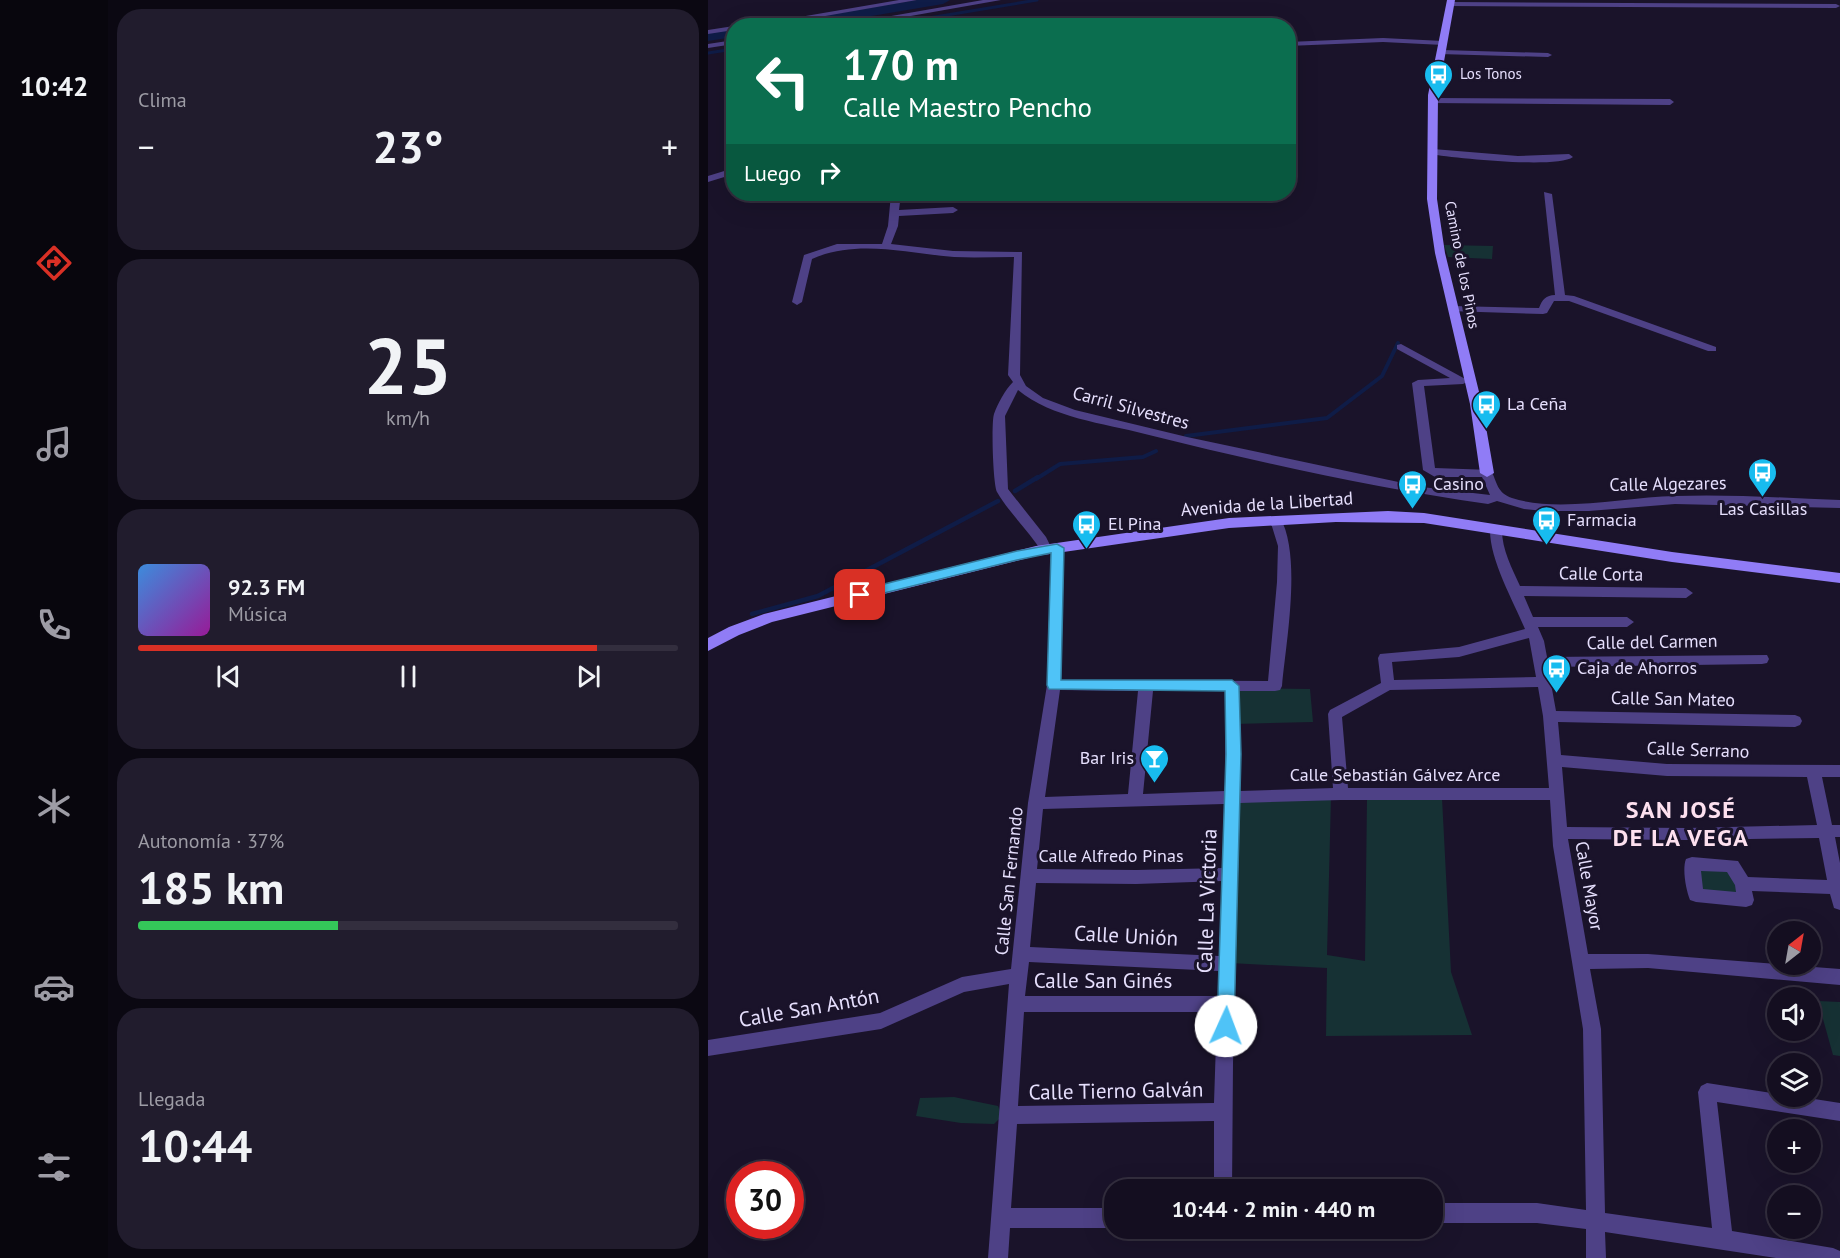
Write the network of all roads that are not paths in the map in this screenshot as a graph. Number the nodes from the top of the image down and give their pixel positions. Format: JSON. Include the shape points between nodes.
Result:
{"nodes":[{"id":1,"x":913,"y":0,"type":"edge"},
{"id":2,"x":997,"y":0,"type":"edge"},
{"id":3,"x":1451,"y":2,"type":"edge"},
{"id":4,"x":1836,"y":6,"type":"dead end"},
{"id":5,"x":801,"y":18,"type":"edge"},
{"id":6,"x":886,"y":18,"type":"edge"},
{"id":7,"x":726,"y":29,"type":"edge"},
{"id":8,"x":708,"y":32,"type":"edge"},
{"id":9,"x":726,"y":43,"type":"edge"},
{"id":10,"x":1296,"y":44,"type":"edge"},
{"id":11,"x":708,"y":46,"type":"edge"},
{"id":12,"x":1443,"y":47,"type":"junction"},
{"id":13,"x":1548,"y":55,"type":"dead end"},
{"id":14,"x":1432,"y":101,"type":"junction"},
{"id":15,"x":1670,"y":102,"type":"dead end"},
{"id":16,"x":1433,"y":152,"type":"junction"},
{"id":17,"x":1569,"y":157,"type":"dead end"},
{"id":18,"x":726,"y":173,"type":"edge"},
{"id":19,"x":708,"y":178,"type":"edge"},
{"id":20,"x":1547,"y":194,"type":"dead end"},
{"id":21,"x":896,"y":201,"type":"edge"},
{"id":22,"x":953,"y":210,"type":"dead end"},
{"id":23,"x":895,"y":213,"type":"junction"},
{"id":24,"x":886,"y":245,"type":"junction"},
{"id":25,"x":1560,"y":297,"type":"junction"},
{"id":26,"x":797,"y":302,"type":"dead end"},
{"id":27,"x":1452,"y":309,"type":"junction"},
{"id":28,"x":1401,"y":347,"type":"dead end"},
{"id":29,"x":1712,"y":349,"type":"dead end"},
{"id":30,"x":1466,"y":381,"type":"junction"},
{"id":31,"x":1019,"y":382,"type":"junction"},
{"id":32,"x":1487,"y":473,"type":"junction"},
{"id":33,"x":1498,"y":496,"type":"junction"},
{"id":34,"x":1840,"y":504,"type":"edge"},
{"id":35,"x":1276,"y":520,"type":"junction"},
{"id":36,"x":1497,"y":530,"type":"junction"},
{"id":37,"x":1052,"y":549,"type":"junction"},
{"id":38,"x":1840,"y":578,"type":"edge"},
{"id":39,"x":1515,"y":591,"type":"junction"},
{"id":40,"x":1686,"y":593,"type":"dead end"},
{"id":41,"x":1627,"y":622,"type":"dead end"},
{"id":42,"x":1531,"y":627,"type":"junction"},
{"id":43,"x":708,"y":645,"type":"edge"},
{"id":44,"x":1762,"y":659,"type":"dead end"},
{"id":45,"x":1541,"y":662,"type":"junction"},
{"id":46,"x":1544,"y":682,"type":"junction"},
{"id":47,"x":1054,"y":685,"type":"junction"},
{"id":48,"x":1146,"y":685,"type":"junction"},
{"id":49,"x":1388,"y":685,"type":"junction"},
{"id":50,"x":1232,"y":686,"type":"junction"},
{"id":51,"x":1550,"y":716,"type":"junction"},
{"id":52,"x":1795,"y":721,"type":"dead end"},
{"id":53,"x":1554,"y":760,"type":"junction"},
{"id":54,"x":1840,"y":771,"type":"edge"},
{"id":55,"x":1814,"y":772,"type":"junction"},
{"id":56,"x":1341,"y":794,"type":"junction"},
{"id":57,"x":1557,"y":794,"type":"junction"},
{"id":58,"x":1233,"y":797,"type":"junction"},
{"id":59,"x":1135,"y":800,"type":"junction"},
{"id":60,"x":1036,"y":803,"type":"junction"},
{"id":61,"x":1832,"y":830,"type":"edge"},
{"id":62,"x":1560,"y":833,"type":"junction"},
{"id":63,"x":1230,"y":874,"type":"junction"},
{"id":64,"x":1029,"y":876,"type":"junction"},
{"id":65,"x":1743,"y":884,"type":"dead end"},
{"id":66,"x":1838,"y":886,"type":"edge"},
{"id":67,"x":1840,"y":903,"type":"edge"},
{"id":68,"x":1022,"y":954,"type":"junction"},
{"id":69,"x":1582,"y":962,"type":"junction"},
{"id":70,"x":1228,"y":964,"type":"junction"},
{"id":71,"x":1019,"y":975,"type":"junction"},
{"id":72,"x":1840,"y":977,"type":"edge"},
{"id":73,"x":1016,"y":1004,"type":"junction"},
{"id":74,"x":1226,"y":1004,"type":"junction"},
{"id":75,"x":708,"y":1048,"type":"edge"},
{"id":76,"x":1222,"y":1112,"type":"junction"},
{"id":77,"x":1840,"y":1112,"type":"edge"},
{"id":78,"x":1010,"y":1115,"type":"junction"},
{"id":79,"x":1223,"y":1179,"type":"edge"},
{"id":80,"x":1443,"y":1213,"type":"edge"},
{"id":81,"x":1002,"y":1218,"type":"junction"},
{"id":82,"x":1104,"y":1218,"type":"edge"},
{"id":83,"x":1594,"y":1221,"type":"junction"},
{"id":84,"x":1723,"y":1239,"type":"junction"},
{"id":85,"x":998,"y":1258,"type":"edge"},
{"id":86,"x":1596,"y":1258,"type":"edge"},
{"id":87,"x":1833,"y":1258,"type":"edge"}],
"edges":[{"from":1,"to":5,"type":"street"},
{"from":2,"to":6,"type":"street"},
{"from":3,"to":4,"type":"street"},
{"from":3,"to":12,"type":"street","name":"Camino de los Pinos"},
{"from":7,"to":8,"type":"street"},
{"from":9,"to":11,"type":"street"},
{"from":10,"to":12,"type":"street","via":[[1383,40]]},
{"from":12,"to":13,"type":"street"},
{"from":12,"to":14,"type":"street","name":"Camino de los Pinos"},
{"from":14,"to":15,"type":"street"},
{"from":14,"to":16,"type":"street","name":"Camino de los Pinos"},
{"from":16,"to":17,"type":"street","via":[[1547,161]]},
{"from":16,"to":27,"type":"street","name":"Camino de los Pinos","via":[[1433,207]]},
{"from":18,"to":19,"type":"street"},
{"from":20,"to":25,"type":"street"},
{"from":21,"to":23,"type":"street"},
{"from":22,"to":23,"type":"street"},
{"from":23,"to":24,"type":"street"},
{"from":24,"to":26,"type":"street","via":[[820,249],[807,257]]},
{"from":24,"to":31,"type":"street","via":[[946,254],[1019,254],[1014,375]]},
{"from":25,"to":27,"type":"street","via":[[1551,298],[1543,311]]},
{"from":25,"to":29,"type":"street"},
{"from":27,"to":30,"type":"street","name":"Camino de los Pinos"},
{"from":28,"to":30,"type":"street"},
{"from":30,"to":32,"type":"street","name":"Camino de los Pinos"},
{"from":30,"to":32,"type":"street","via":[[1418,383],[1429,470]]},
{"from":31,"to":33,"type":"street","name":"Carril Silvestres","via":[[1039,400],[1071,412],[1187,441],[1422,491],[1488,500]]},
{"from":31,"to":37,"type":"street","via":[[999,416],[1002,490]]},
{"from":32,"to":33,"type":"street","name":"Camino de los Pinos","via":[[1490,489]]},
{"from":33,"to":34,"type":"street","name":"Calle Algezares","via":[[1542,507],[1676,500]]},
{"from":35,"to":36,"type":"street","name":"Avenida de la Libertad","via":[[1401,516]]},
{"from":35,"to":37,"type":"street","name":"Avenida de la Libertad","via":[[1214,525]]},
{"from":35,"to":50,"type":"street","via":[[1284,546],[1284,582],[1275,686]]},
{"from":36,"to":38,"type":"street","name":"Avenida de la Libertad"},
{"from":36,"to":39,"type":"street","name":"Calle Mayor","via":[[1497,546]]},
{"from":37,"to":43,"type":"street","name":"Avenida de la Libertad","via":[[782,614]]},
{"from":37,"to":47,"type":"street","name":"Calle San Fernando"},
{"from":39,"to":40,"type":"street","name":"Calle Corta"},
{"from":39,"to":42,"type":"street","name":"Calle Mayor"},
{"from":41,"to":42,"type":"street"},
{"from":42,"to":45,"type":"street","name":"Calle Mayor"},
{"from":42,"to":49,"type":"street","via":[[1459,652],[1385,658]]},
{"from":44,"to":45,"type":"street","name":"Calle del Carmen"},
{"from":45,"to":46,"type":"street","name":"Calle Mayor"},
{"from":46,"to":49,"type":"street"},
{"from":46,"to":51,"type":"street","name":"Calle Mayor"},
{"from":47,"to":48,"type":"street"},
{"from":47,"to":60,"type":"street","name":"Calle San Fernando"},
{"from":48,"to":50,"type":"street"},
{"from":48,"to":59,"type":"street"},
{"from":49,"to":56,"type":"street","via":[[1335,714]]},
{"from":50,"to":58,"type":"street","name":"Calle La Victoria"},
{"from":51,"to":52,"type":"street","name":"Calle San Mateo"},
{"from":51,"to":53,"type":"street","name":"Calle Mayor"},
{"from":53,"to":55,"type":"street","name":"Calle Serrano","via":[[1668,770]]},
{"from":53,"to":57,"type":"street","name":"Calle Mayor"},
{"from":54,"to":55,"type":"street","name":"Calle Serrano"},
{"from":55,"to":61,"type":"street"},
{"from":56,"to":57,"type":"street","name":"Calle Sebastián Gálvez Arce"},
{"from":56,"to":58,"type":"street","name":"Calle Sebastián Gálvez Arce"},
{"from":57,"to":62,"type":"street","name":"Calle Mayor"},
{"from":58,"to":59,"type":"street","name":"Calle Sebastián Gálvez Arce"},
{"from":58,"to":63,"type":"street","name":"Calle La Victoria"},
{"from":59,"to":60,"type":"street","name":"Calle Sebastián Gálvez Arce"},
{"from":60,"to":64,"type":"street","name":"Calle San Fernando"},
{"from":61,"to":62,"type":"street"},
{"from":61,"to":66,"type":"street"},
{"from":62,"to":69,"type":"street","name":"Calle Mayor"},
{"from":63,"to":64,"type":"street","name":"Calle Alfredo Pinas"},
{"from":63,"to":70,"type":"street","name":"Calle La Victoria"},
{"from":64,"to":68,"type":"street","name":"Calle San Fernando"},
{"from":65,"to":66,"type":"street"},
{"from":66,"to":67,"type":"street"},
{"from":68,"to":70,"type":"street","name":"Calle Unión"},
{"from":68,"to":71,"type":"street","name":"Calle San Fernando"},
{"from":69,"to":72,"type":"street","via":[[1648,962]]},
{"from":69,"to":83,"type":"street","name":"Calle Mayor","via":[[1593,1056]]},
{"from":70,"to":74,"type":"street","name":"Calle La Victoria"},
{"from":71,"to":73,"type":"street","name":"Calle San Fernando"},
{"from":71,"to":75,"type":"street","name":"Calle San Antón","via":[[962,985],[881,1021]]},
{"from":73,"to":74,"type":"street","name":"Calle San Ginés"},
{"from":73,"to":78,"type":"street","name":"Calle San Fernando"},
{"from":74,"to":76,"type":"street","name":"Calle La Victoria"},
{"from":76,"to":78,"type":"street","name":"Calle Tierno Galván"},
{"from":76,"to":79,"type":"street","name":"Calle La Victoria"},
{"from":77,"to":84,"type":"street","via":[[1707,1092]]},
{"from":78,"to":81,"type":"street","name":"Calle San Fernando"},
{"from":80,"to":83,"type":"street","via":[[1509,1212]]},
{"from":81,"to":82,"type":"street"},
{"from":81,"to":85,"type":"street","name":"Calle San Fernando"},
{"from":83,"to":84,"type":"street"},
{"from":83,"to":86,"type":"street","name":"Calle Mayor"},
{"from":84,"to":87,"type":"street"}]}
